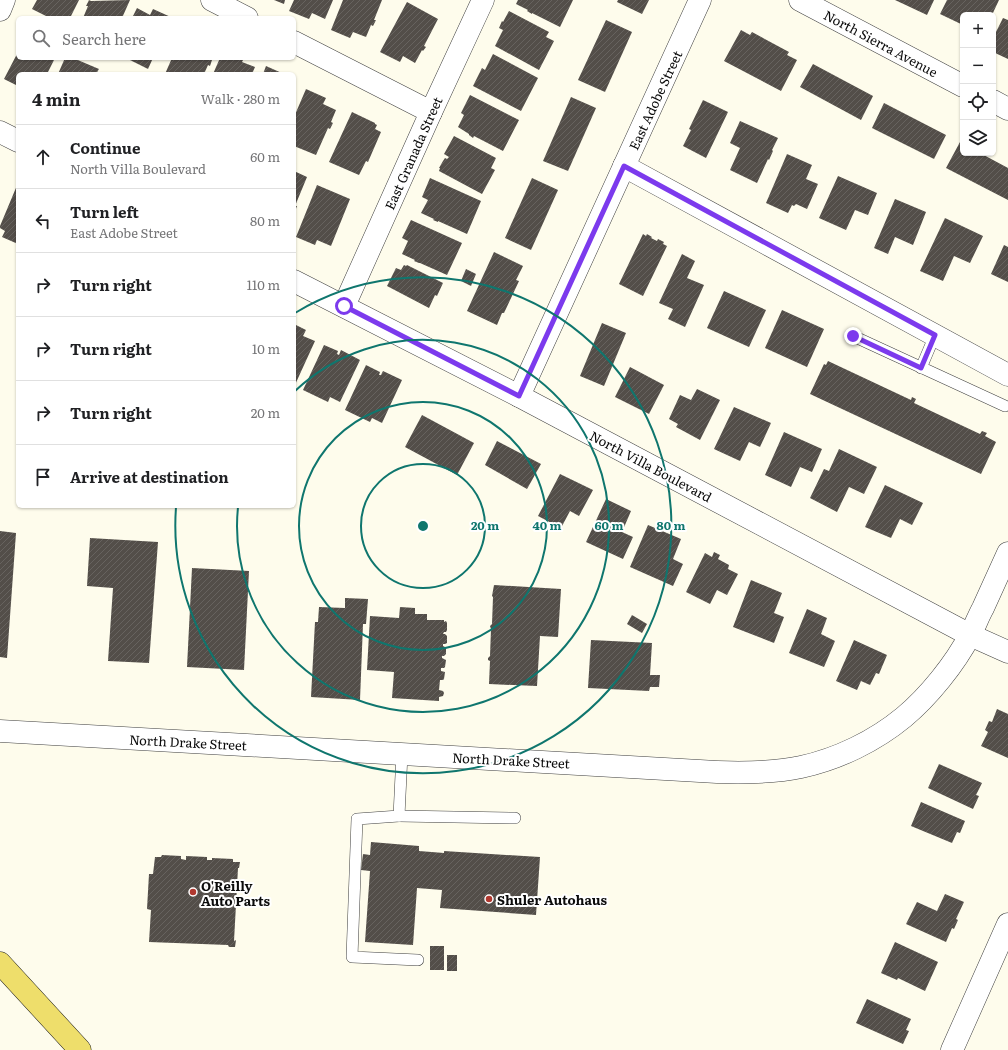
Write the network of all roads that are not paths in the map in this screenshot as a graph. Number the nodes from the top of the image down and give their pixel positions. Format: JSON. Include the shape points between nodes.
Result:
{"nodes":[{"id":1,"x":4,"y":0,"type":"edge"},
{"id":2,"x":212,"y":0,"type":"edge"},
{"id":3,"x":483,"y":0,"type":"edge"},
{"id":4,"x":700,"y":0,"type":"edge"},
{"id":5,"x":800,"y":0,"type":"edge"},
{"id":6,"x":0,"y":10,"type":"edge"},
{"id":7,"x":243,"y":16,"type":"edge"},
{"id":8,"x":296,"y":43,"type":"edge"},
{"id":9,"x":960,"y":84,"type":"edge"},
{"id":10,"x":996,"y":103,"type":"edge"},
{"id":11,"x":1008,"y":109,"type":"edge"},
{"id":12,"x":431,"y":112,"type":"junction"},
{"id":13,"x":0,"y":132,"type":"edge"},
{"id":14,"x":16,"y":140,"type":"edge"},
{"id":15,"x":624,"y":166,"type":"junction"},
{"id":16,"x":296,"y":282,"type":"edge"},
{"id":17,"x":344,"y":306,"type":"junction"},
{"id":18,"x":935,"y":335,"type":"junction"},
{"id":19,"x":853,"y":336,"type":"dead end"},
{"id":20,"x":921,"y":368,"type":"junction"},
{"id":21,"x":1008,"y":375,"type":"edge"},
{"id":22,"x":519,"y":396,"type":"junction"},
{"id":23,"x":1005,"y":406,"type":"dead end"},
{"id":24,"x":1008,"y":553,"type":"edge"},
{"id":25,"x":970,"y":635,"type":"junction"},
{"id":26,"x":1008,"y":652,"type":"edge"},
{"id":27,"x":0,"y":731,"type":"edge"},
{"id":28,"x":402,"y":754,"type":"junction"},
{"id":29,"x":399,"y":816,"type":"junction"},
{"id":30,"x":515,"y":818,"type":"dead end"},
{"id":31,"x":1008,"y":924,"type":"edge"},
{"id":32,"x":418,"y":960,"type":"dead end"},
{"id":33,"x":0,"y":963,"type":"edge"},
{"id":34,"x":80,"y":1050,"type":"edge"},
{"id":35,"x":952,"y":1050,"type":"edge"}],
"edges":[{"from":1,"to":6,"type":"street"},
{"from":2,"to":7,"type":"street"},
{"from":3,"to":12,"type":"street","name":"East Granada Street"},
{"from":4,"to":15,"type":"street","name":"East Adobe Street"},
{"from":5,"to":9,"type":"street","name":"North Sierra Avenue"},
{"from":8,"to":12,"type":"street"},
{"from":10,"to":11,"type":"street"},
{"from":12,"to":17,"type":"street","name":"East Granada Street"},
{"from":13,"to":14,"type":"street"},
{"from":15,"to":18,"type":"street"},
{"from":15,"to":22,"type":"street","name":"East Adobe Street"},
{"from":16,"to":17,"type":"street","name":"North Villa Boulevard"},
{"from":17,"to":22,"type":"street","name":"North Villa Boulevard"},
{"from":18,"to":20,"type":"lane"},
{"from":18,"to":21,"type":"street"},
{"from":19,"to":20,"type":"lane"},
{"from":20,"to":23,"type":"lane"},
{"from":22,"to":25,"type":"street","name":"North Villa Boulevard"},
{"from":24,"to":25,"type":"street","name":"North Drake Street"},
{"from":25,"to":26,"type":"street","name":"North Villa Boulevard"},
{"from":25,"to":28,"type":"street","name":"North Drake Street","via":[[943,675],[904,717],[855,748],[827,760],[801,767],[777,771],[725,773]]},
{"from":27,"to":28,"type":"street","name":"North Drake Street"},
{"from":28,"to":29,"type":"lane"},
{"from":29,"to":30,"type":"lane"},
{"from":29,"to":32,"type":"lane","via":[[357,819],[352,957]]},
{"from":31,"to":35,"type":"street"},
{"from":33,"to":34,"type":"main road"}]}
